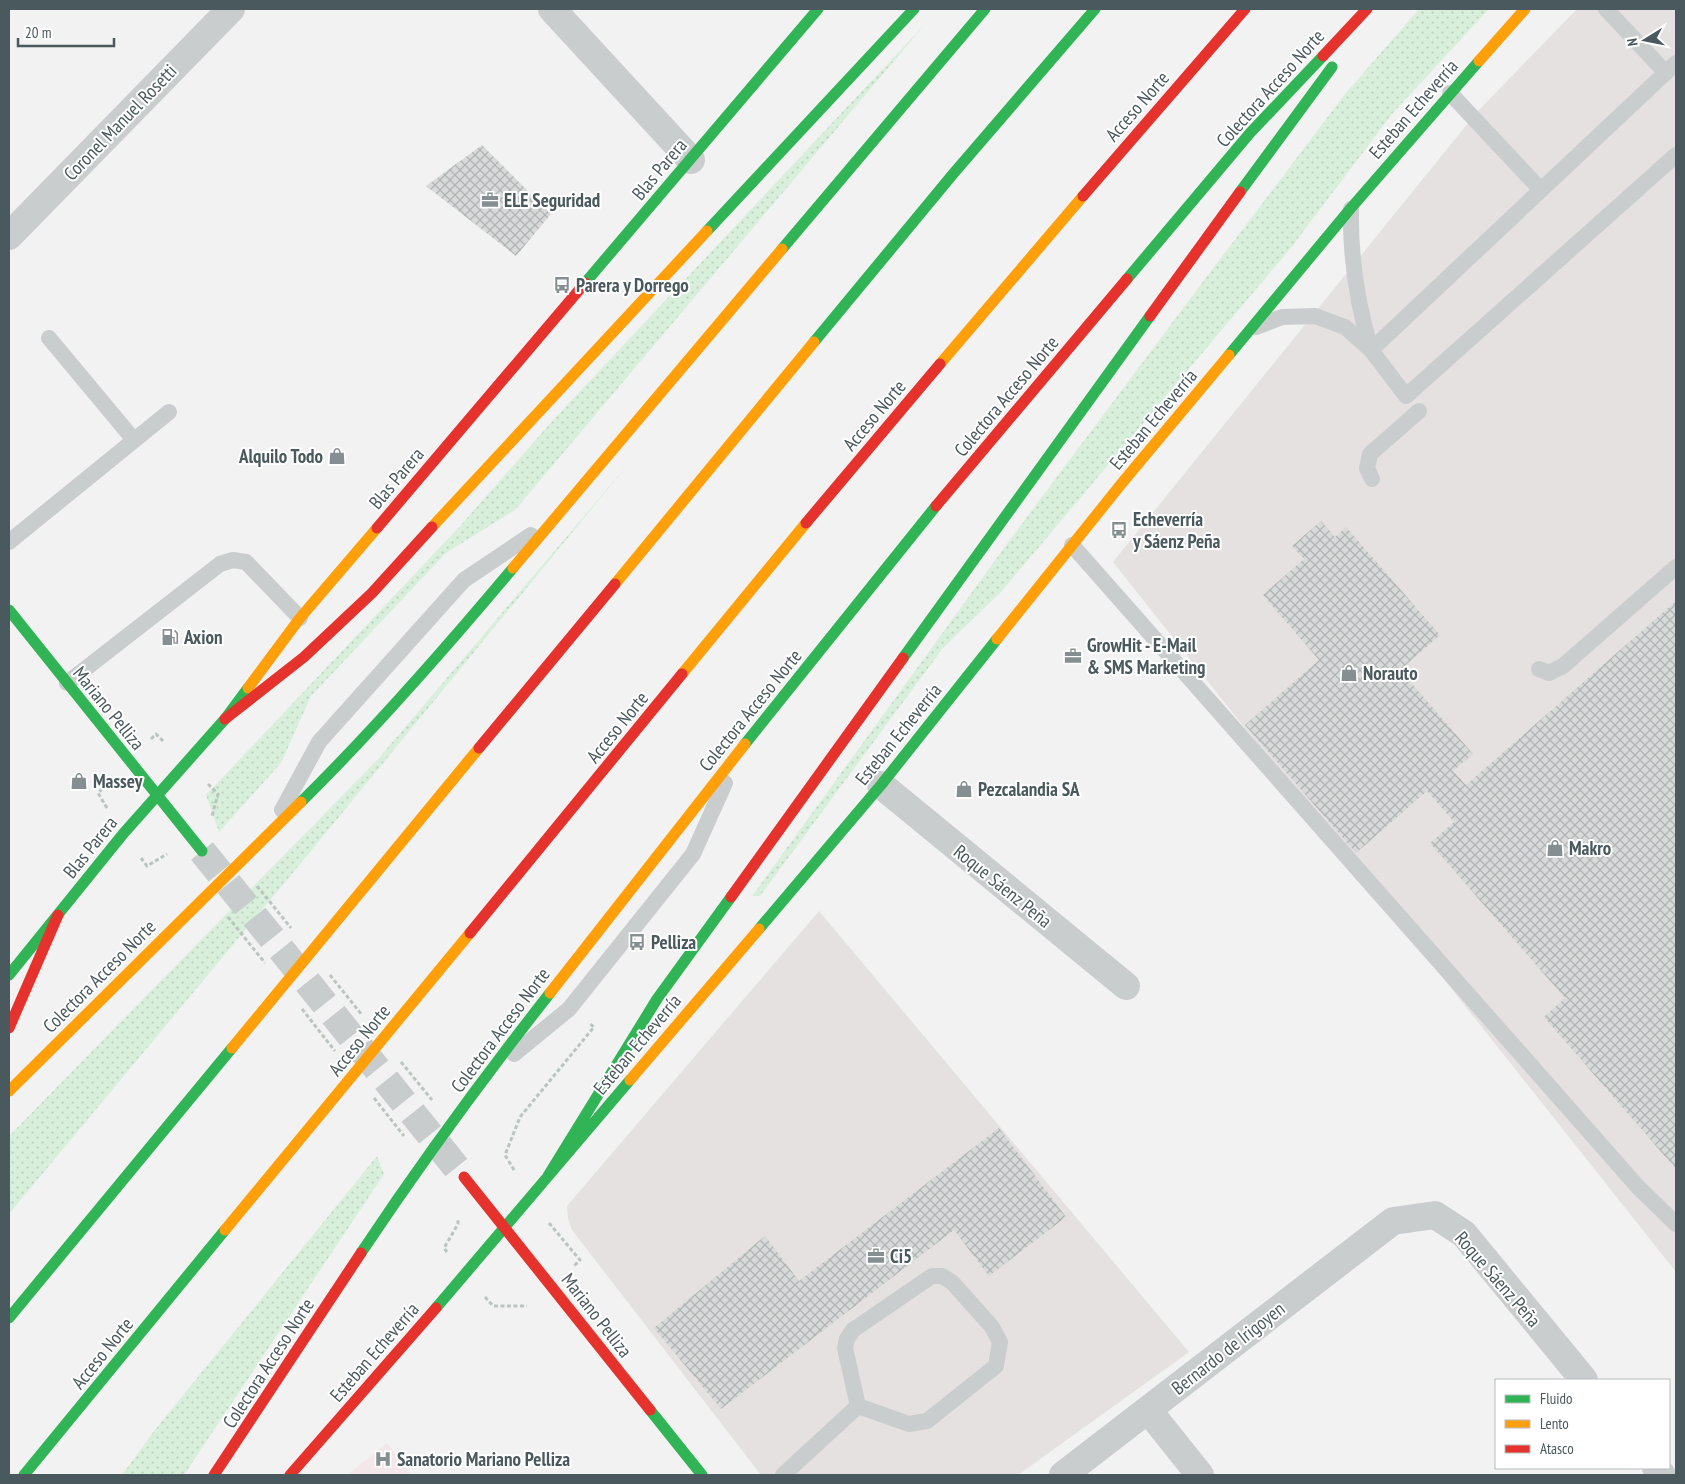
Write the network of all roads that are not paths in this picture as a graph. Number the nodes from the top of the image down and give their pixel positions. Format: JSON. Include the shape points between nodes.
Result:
{"nodes":[{"id":1,"x":231,"y":9,"type":"edge"},
{"id":2,"x":552,"y":9,"type":"edge"},
{"id":3,"x":818,"y":9,"type":"edge"},
{"id":4,"x":914,"y":9,"type":"edge"},
{"id":5,"x":986,"y":9,"type":"edge"},
{"id":6,"x":1095,"y":9,"type":"edge"},
{"id":7,"x":1245,"y":9,"type":"edge"},
{"id":8,"x":1367,"y":9,"type":"edge"},
{"id":9,"x":1376,"y":9,"type":"edge"},
{"id":10,"x":1525,"y":9,"type":"edge"},
{"id":11,"x":1606,"y":9,"type":"edge"},
{"id":12,"x":1671,"y":68,"type":"edge"},
{"id":13,"x":1450,"y":93,"type":"junction"},
{"id":14,"x":1676,"y":155,"type":"edge"},
{"id":15,"x":690,"y":160,"type":"junction"},
{"id":16,"x":1541,"y":190,"type":"junction"},
{"id":17,"x":1351,"y":208,"type":"junction"},
{"id":18,"x":9,"y":236,"type":"edge"},
{"id":19,"x":1252,"y":329,"type":"junction"},
{"id":20,"x":49,"y":338,"type":"dead end"},
{"id":21,"x":1370,"y":350,"type":"junction"},
{"id":22,"x":1419,"y":411,"type":"dead end"},
{"id":23,"x":169,"y":412,"type":"dead end"},
{"id":24,"x":134,"y":440,"type":"junction"},
{"id":25,"x":1372,"y":479,"type":"dead end"},
{"id":26,"x":550,"y":522,"type":"junction"},
{"id":27,"x":9,"y":542,"type":"edge"},
{"id":28,"x":1072,"y":545,"type":"junction"},
{"id":29,"x":1676,"y":567,"type":"edge"},
{"id":30,"x":9,"y":610,"type":"edge"},
{"id":31,"x":300,"y":618,"type":"junction"},
{"id":32,"x":1539,"y":669,"type":"dead end"},
{"id":33,"x":67,"y":683,"type":"junction"},
{"id":34,"x":225,"y":719,"type":"junction"},
{"id":35,"x":739,"y":751,"type":"junction"},
{"id":36,"x":881,"y":785,"type":"junction"},
{"id":37,"x":157,"y":795,"type":"junction"},
{"id":38,"x":268,"y":836,"type":"junction"},
{"id":39,"x":202,"y":851,"type":"tunnel mouth"},
{"id":40,"x":58,"y":915,"type":"junction"},
{"id":41,"x":9,"y":975,"type":"edge"},
{"id":42,"x":1126,"y":986,"type":"dead end"},
{"id":43,"x":9,"y":1028,"type":"edge"},
{"id":44,"x":479,"y":1084,"type":"junction"},
{"id":45,"x":9,"y":1091,"type":"edge"},
{"id":46,"x":548,"y":1176,"type":"junction"},
{"id":47,"x":464,"y":1177,"type":"tunnel mouth"},
{"id":48,"x":1392,"y":1221,"type":"joint"},
{"id":49,"x":1676,"y":1224,"type":"edge"},
{"id":50,"x":504,"y":1227,"type":"junction"},
{"id":51,"x":9,"y":1318,"type":"edge"},
{"id":52,"x":1583,"y":1379,"type":"edge"},
{"id":53,"x":858,"y":1406,"type":"junction"},
{"id":54,"x":1148,"y":1410,"type":"junction"},
{"id":55,"x":24,"y":1475,"type":"edge"},
{"id":56,"x":214,"y":1475,"type":"edge"},
{"id":57,"x":290,"y":1475,"type":"edge"},
{"id":58,"x":702,"y":1475,"type":"edge"},
{"id":59,"x":783,"y":1475,"type":"edge"},
{"id":60,"x":1063,"y":1475,"type":"edge"},
{"id":61,"x":1200,"y":1475,"type":"edge"}],
"edges":[{"from":1,"to":18,"type":"street","name":"Coronel Manuel Rosetti"},
{"from":2,"to":15,"type":"street"},
{"from":3,"to":15,"type":"main road","name":"Blas Parera"},
{"from":4,"to":34,"type":"main road","via":[[372,593],[304,657]]},
{"from":5,"to":26,"type":"main road","name":"Colectora Acceso Norte"},
{"from":6,"to":51,"type":"main road","via":[[935,196]]},
{"from":7,"to":55,"type":"main road","name":"Acceso Norte","via":[[808,520]]},
{"from":8,"to":35,"type":"main road","name":"Colectora Acceso Norte","via":[[1250,133],[914,533]]},
{"from":9,"to":46,"type":"main road","via":[[1251,176],[657,998]]},
{"from":10,"to":13,"type":"main road","name":"Esteban Echeverría"},
{"from":11,"to":12,"type":"lane"},
{"from":12,"to":16,"type":"lane"},
{"from":13,"to":16,"type":"lane"},
{"from":13,"to":17,"type":"main road","name":"Esteban Echeverría"},
{"from":14,"to":21,"type":"lane","via":[[1406,396]]},
{"from":15,"to":31,"type":"main road","name":"Blas Parera"},
{"from":16,"to":21,"type":"lane"},
{"from":17,"to":19,"type":"main road","name":"Esteban Echeverría"},
{"from":17,"to":21,"type":"lane","via":[[1353,279]]},
{"from":19,"to":21,"type":"lane","via":[[1282,317],[1314,316],[1345,327]]},
{"from":19,"to":28,"type":"main road","name":"Esteban Echeverría"},
{"from":20,"to":24,"type":"lane"},
{"from":22,"to":25,"type":"lane","via":[[1370,454],[1367,468]]},
{"from":23,"to":24,"type":"lane"},
{"from":24,"to":27,"type":"lane"},
{"from":26,"to":38,"type":"main road","name":"Colectora Acceso Norte","via":[[446,648],[347,757]]},
{"from":26,"to":38,"type":"lane","via":[[464,580],[319,742]]},
{"from":28,"to":36,"type":"main road","name":"Esteban Echeverría"},
{"from":28,"to":49,"type":"lane","via":[[1638,1187]]},
{"from":29,"to":32,"type":"lane","via":[[1563,666],[1550,674]]},
{"from":30,"to":33,"type":"main road","name":"Mariano Pelliza"},
{"from":31,"to":33,"type":"lane","via":[[246,562],[233,560],[220,564]]},
{"from":31,"to":34,"type":"main road","name":"Blas Parera"},
{"from":33,"to":37,"type":"main road","name":"Mariano Pelliza"},
{"from":34,"to":37,"type":"main road","name":"Blas Parera"},
{"from":35,"to":44,"type":"main road","name":"Colectora Acceso Norte"},
{"from":35,"to":44,"type":"lane","via":[[693,854],[569,1009]]},
{"from":36,"to":42,"type":"street","name":"Roque Sáenz Peña"},
{"from":36,"to":46,"type":"main road","name":"Esteban Echeverría"},
{"from":37,"to":39,"type":"main road","name":"Mariano Pelliza"},
{"from":37,"to":40,"type":"main road","name":"Blas Parera"},
{"from":38,"to":45,"type":"main road","name":"Colectora Acceso Norte"},
{"from":40,"to":41,"type":"main road","name":"Blas Parera"},
{"from":40,"to":43,"type":"main road"},
{"from":44,"to":56,"type":"main road","name":"Colectora Acceso Norte","via":[[406,1186]]},
{"from":46,"to":50,"type":"main road","name":"Esteban Echeverría"},
{"from":47,"to":50,"type":"main road","name":"Mariano Pelliza"},
{"from":48,"to":52,"type":"street","name":"Roque Sáenz Peña","via":[[1435,1215],[1464,1234]]},
{"from":48,"to":54,"type":"street","name":"Bernardo de Irigoyen"},
{"from":50,"to":57,"type":"main road","name":"Esteban Echeverría"},
{"from":50,"to":58,"type":"main road","name":"Mariano Pelliza"},
{"from":53,"to":53,"type":"lane","via":[[909,1424],[927,1421],[996,1366],[1000,1342],[992,1327],[952,1282],[942,1276],[932,1276],[853,1330],[847,1339],[844,1348]]},
{"from":53,"to":59,"type":"lane"},
{"from":54,"to":60,"type":"street","name":"Bernardo de Irigoyen"},
{"from":54,"to":61,"type":"street"}]}
